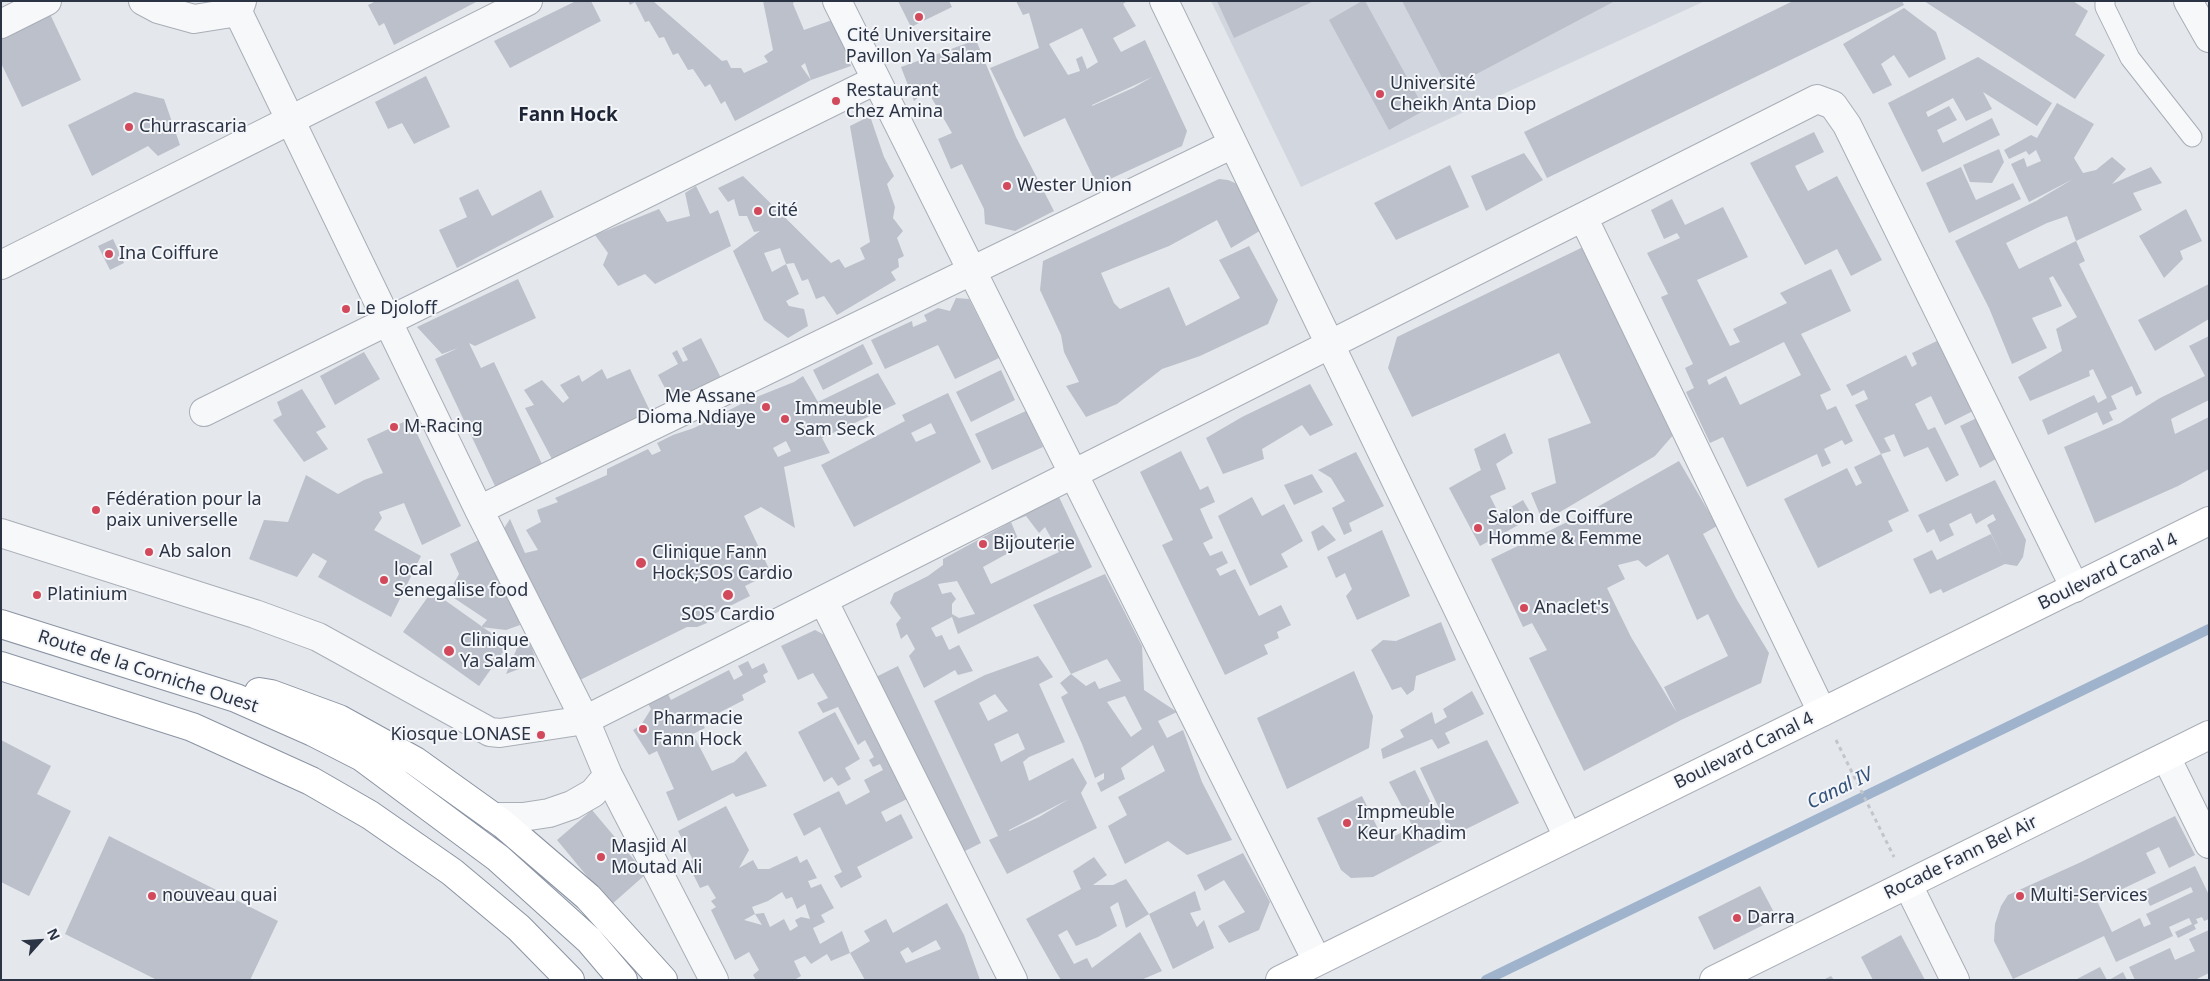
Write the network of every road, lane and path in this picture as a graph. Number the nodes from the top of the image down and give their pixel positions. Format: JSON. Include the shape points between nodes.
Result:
{"nodes":[{"id":1,"x":48,"y":1,"type":"edge"},
{"id":2,"x":143,"y":1,"type":"edge"},
{"id":3,"x":528,"y":1,"type":"edge"},
{"id":4,"x":837,"y":1,"type":"edge"},
{"id":5,"x":1164,"y":1,"type":"edge"},
{"id":6,"x":2105,"y":1,"type":"edge"},
{"id":7,"x":2188,"y":1,"type":"edge"},
{"id":8,"x":240,"y":7,"type":"edge"},
{"id":9,"x":1,"y":24,"type":"edge"},
{"id":10,"x":2209,"y":38,"type":"edge"},
{"id":11,"x":876,"y":80,"type":"junction"},
{"id":12,"x":290,"y":120,"type":"junction"},
{"id":13,"x":2192,"y":137,"type":"dead end"},
{"id":14,"x":1233,"y":144,"type":"junction"},
{"id":15,"x":1583,"y":217,"type":"junction"},
{"id":16,"x":1,"y":265,"type":"edge"},
{"id":17,"x":972,"y":271,"type":"junction"},
{"id":18,"x":388,"y":322,"type":"junction"},
{"id":19,"x":1331,"y":344,"type":"junction"},
{"id":20,"x":204,"y":412,"type":"dead end"},
{"id":21,"x":1073,"y":474,"type":"junction"},
{"id":22,"x":479,"y":510,"type":"junction"},
{"id":23,"x":2209,"y":521,"type":"edge"},
{"id":24,"x":1,"y":533,"type":"edge"},
{"id":25,"x":2075,"y":588,"type":"junction"},
{"id":26,"x":823,"y":600,"type":"junction"},
{"id":27,"x":1,"y":624,"type":"edge"},
{"id":28,"x":1,"y":666,"type":"edge"},
{"id":29,"x":198,"y":685,"type":"junction"},
{"id":30,"x":1822,"y":712,"type":"junction"},
{"id":31,"x":585,"y":720,"type":"junction"},
{"id":32,"x":2209,"y":736,"type":"edge"},
{"id":33,"x":1845,"y":757,"type":"dead end"},
{"id":34,"x":2166,"y":757,"type":"junction"},
{"id":35,"x":608,"y":775,"type":"junction"},
{"id":36,"x":493,"y":817,"type":"junction"},
{"id":37,"x":1878,"y":825,"type":"dead end"},
{"id":38,"x":1568,"y":837,"type":"junction"},
{"id":39,"x":2209,"y":844,"type":"edge"},
{"id":40,"x":1908,"y":885,"type":"junction"},
{"id":41,"x":1317,"y":961,"type":"junction"},
{"id":42,"x":570,"y":980,"type":"edge"},
{"id":43,"x":623,"y":980,"type":"edge"},
{"id":44,"x":663,"y":980,"type":"edge"},
{"id":45,"x":714,"y":980,"type":"edge"},
{"id":46,"x":1013,"y":980,"type":"edge"},
{"id":47,"x":1280,"y":980,"type":"edge"},
{"id":48,"x":1714,"y":980,"type":"edge"},
{"id":49,"x":1955,"y":980,"type":"edge"}],
"edges":[{"from":1,"to":9,"type":"street"},
{"from":2,"to":8,"type":"street","via":[[158,9],[194,19]]},
{"from":3,"to":12,"type":"street"},
{"from":4,"to":11,"type":"street"},
{"from":5,"to":14,"type":"street"},
{"from":6,"to":13,"type":"lane","via":[[2130,58]]},
{"from":7,"to":10,"type":"street"},
{"from":8,"to":12,"type":"street"},
{"from":11,"to":17,"type":"street"},
{"from":11,"to":18,"type":"street"},
{"from":12,"to":16,"type":"street"},
{"from":12,"to":18,"type":"street"},
{"from":14,"to":17,"type":"street"},
{"from":14,"to":19,"type":"street"},
{"from":15,"to":19,"type":"street"},
{"from":15,"to":25,"type":"street","via":[[1817,99],[1833,106],[1847,125]]},
{"from":15,"to":30,"type":"street"},
{"from":17,"to":21,"type":"street"},
{"from":17,"to":22,"type":"street"},
{"from":18,"to":20,"type":"street"},
{"from":18,"to":22,"type":"street"},
{"from":19,"to":21,"type":"street"},
{"from":19,"to":38,"type":"street"},
{"from":21,"to":26,"type":"street"},
{"from":21,"to":41,"type":"street"},
{"from":22,"to":31,"type":"street"},
{"from":23,"to":25,"type":"main road","name":"Boulevard Canal 4"},
{"from":24,"to":31,"type":"street","via":[[318,637],[490,732]]},
{"from":25,"to":30,"type":"main road","name":"Boulevard Canal 4"},
{"from":26,"to":31,"type":"street"},
{"from":26,"to":46,"type":"street"},
{"from":27,"to":29,"type":"main road","name":"Route de la Corniche Ouest"},
{"from":28,"to":42,"type":"main road","via":[[192,727],[311,781],[370,815],[452,872],[519,928]]},
{"from":29,"to":36,"type":"main road","via":[[271,694],[339,719],[415,761]]},
{"from":29,"to":43,"type":"main road","name":"Route de la Corniche Ouest","via":[[244,701],[362,757],[498,858],[589,940]]},
{"from":30,"to":38,"type":"main road","name":"Boulevard Canal 4"},
{"from":31,"to":35,"type":"street"},
{"from":32,"to":34,"type":"main road","name":"Rocade Fann Bel Air"},
{"from":33,"to":37,"type":"path"},
{"from":34,"to":39,"type":"street"},
{"from":34,"to":40,"type":"main road","name":"Rocade Fann Bel Air"},
{"from":35,"to":36,"type":"street","via":[[594,793],[572,805],[523,818]]},
{"from":35,"to":45,"type":"street"},
{"from":36,"to":44,"type":"main road","via":[[588,897]]},
{"from":38,"to":41,"type":"main road","name":"Boulevard Canal 4"},
{"from":40,"to":48,"type":"main road","name":"Rocade Fann Bel Air"},
{"from":40,"to":49,"type":"street"},
{"from":41,"to":47,"type":"main road","name":"Boulevard Canal 4"}]}
